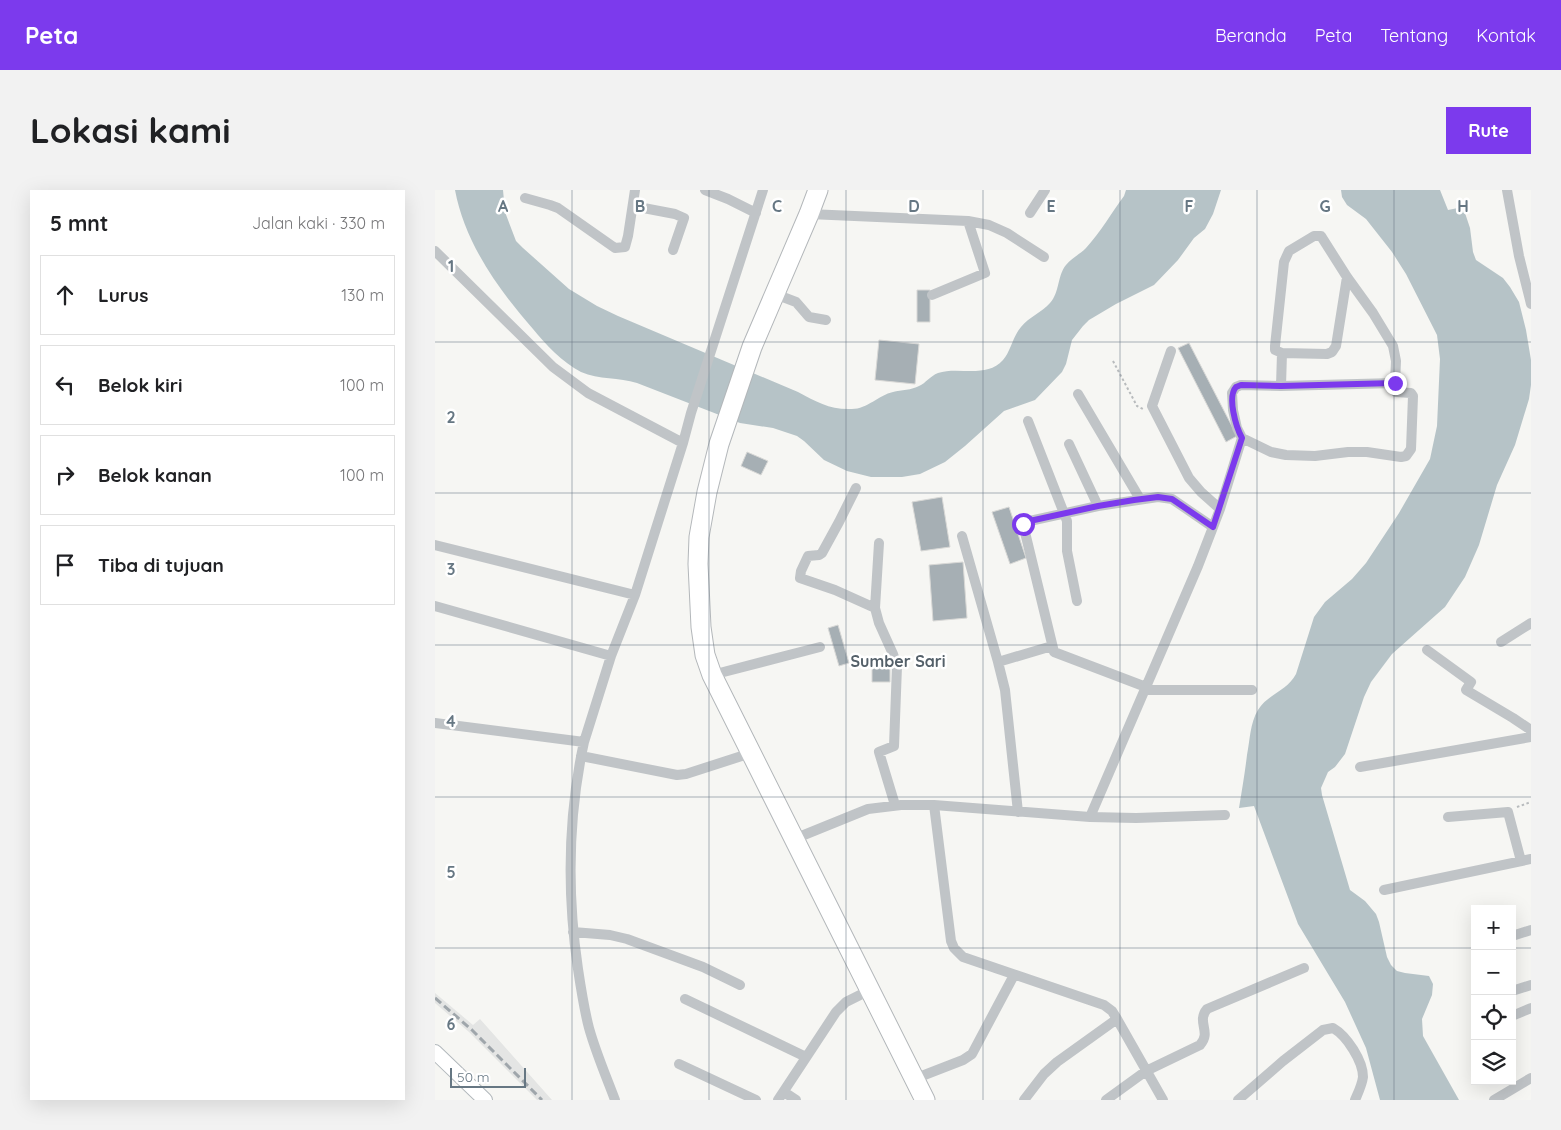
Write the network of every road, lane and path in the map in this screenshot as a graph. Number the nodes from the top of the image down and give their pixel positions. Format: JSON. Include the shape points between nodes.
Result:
{"nodes":[{"id":1,"x":635,"y":190,"type":"edge"},
{"id":2,"x":705,"y":190,"type":"edge"},
{"id":3,"x":763,"y":190,"type":"edge"},
{"id":4,"x":818,"y":190,"type":"edge"},
{"id":5,"x":1045,"y":190,"type":"edge"},
{"id":6,"x":1507,"y":190,"type":"edge"},
{"id":7,"x":525,"y":198,"type":"dead end"},
{"id":8,"x":633,"y":206,"type":"junction"},
{"id":9,"x":756,"y":213,"type":"junction"},
{"id":10,"x":1030,"y":213,"type":"dead end"},
{"id":11,"x":809,"y":214,"type":"junction"},
{"id":12,"x":968,"y":221,"type":"junction"},
{"id":13,"x":673,"y":250,"type":"dead end"},
{"id":14,"x":435,"y":251,"type":"edge"},
{"id":15,"x":1044,"y":257,"type":"dead end"},
{"id":16,"x":1347,"y":278,"type":"junction"},
{"id":17,"x":775,"y":294,"type":"junction"},
{"id":18,"x":932,"y":295,"type":"dead end"},
{"id":19,"x":1531,"y":304,"type":"edge"},
{"id":20,"x":826,"y":320,"type":"dead end"},
{"id":21,"x":1171,"y":351,"type":"dead end"},
{"id":22,"x":1282,"y":353,"type":"junction"},
{"id":23,"x":1113,"y":361,"type":"dead end"},
{"id":24,"x":1395,"y":383,"type":"junction"},
{"id":25,"x":1281,"y":386,"type":"junction"},
{"id":26,"x":1078,"y":394,"type":"dead end"},
{"id":27,"x":1153,"y":406,"type":"junction"},
{"id":28,"x":1028,"y":421,"type":"dead end"},
{"id":29,"x":1242,"y":438,"type":"junction"},
{"id":30,"x":683,"y":443,"type":"junction"},
{"id":31,"x":1069,"y":444,"type":"dead end"},
{"id":32,"x":856,"y":488,"type":"dead end"},
{"id":33,"x":1140,"y":499,"type":"junction"},
{"id":34,"x":1098,"y":506,"type":"junction"},
{"id":35,"x":1220,"y":508,"type":"junction"},
{"id":36,"x":1064,"y":513,"type":"junction"},
{"id":37,"x":1213,"y":527,"type":"junction"},
{"id":38,"x":962,"y":536,"type":"dead end"},
{"id":39,"x":879,"y":543,"type":"dead end"},
{"id":40,"x":435,"y":546,"type":"edge"},
{"id":41,"x":635,"y":595,"type":"junction"},
{"id":42,"x":1077,"y":601,"type":"dead end"},
{"id":43,"x":435,"y":606,"type":"edge"},
{"id":44,"x":875,"y":608,"type":"junction"},
{"id":45,"x":1531,"y":623,"type":"edge"},
{"id":46,"x":1501,"y":642,"type":"dead end"},
{"id":47,"x":1052,"y":646,"type":"junction"},
{"id":48,"x":819,"y":647,"type":"dead end"},
{"id":49,"x":1427,"y":650,"type":"dead end"},
{"id":50,"x":611,"y":656,"type":"junction"},
{"id":51,"x":998,"y":662,"type":"junction"},
{"id":52,"x":712,"y":676,"type":"junction"},
{"id":53,"x":1145,"y":689,"type":"junction"},
{"id":54,"x":1252,"y":690,"type":"dead end"},
{"id":55,"x":435,"y":723,"type":"edge"},
{"id":56,"x":1531,"y":730,"type":"edge"},
{"id":57,"x":1531,"y":737,"type":"edge"},
{"id":58,"x":584,"y":742,"type":"junction"},
{"id":59,"x":751,"y":753,"type":"junction"},
{"id":60,"x":581,"y":756,"type":"junction"},
{"id":61,"x":1361,"y":767,"type":"dead end"},
{"id":62,"x":1531,"y":802,"type":"edge"},
{"id":63,"x":934,"y":804,"type":"junction"},
{"id":64,"x":895,"y":805,"type":"junction"},
{"id":65,"x":1019,"y":812,"type":"junction"},
{"id":66,"x":1509,"y":812,"type":"junction"},
{"id":67,"x":1225,"y":815,"type":"dead end"},
{"id":68,"x":1090,"y":817,"type":"junction"},
{"id":69,"x":1448,"y":817,"type":"dead end"},
{"id":70,"x":793,"y":838,"type":"junction"},
{"id":71,"x":1526,"y":860,"type":"edge"},
{"id":72,"x":1384,"y":890,"type":"dead end"},
{"id":73,"x":1531,"y":930,"type":"edge"},
{"id":74,"x":573,"y":932,"type":"junction"},
{"id":75,"x":1516,"y":935,"type":"edge"},
{"id":76,"x":1304,"y":968,"type":"dead end"},
{"id":77,"x":1014,"y":975,"type":"junction"},
{"id":78,"x":740,"y":984,"type":"dead end"},
{"id":79,"x":1531,"y":984,"type":"edge"},
{"id":80,"x":870,"y":990,"type":"junction"},
{"id":81,"x":1516,"y":990,"type":"edge"},
{"id":82,"x":685,"y":999,"type":"dead end"},
{"id":83,"x":1531,"y":1008,"type":"edge"},
{"id":84,"x":1516,"y":1014,"type":"edge"},
{"id":85,"x":1117,"y":1019,"type":"junction"},
{"id":86,"x":435,"y":1052,"type":"edge"},
{"id":87,"x":806,"y":1057,"type":"junction"},
{"id":88,"x":679,"y":1064,"type":"dead end"},
{"id":89,"x":1146,"y":1071,"type":"junction"},
{"id":90,"x":1531,"y":1078,"type":"edge"},
{"id":91,"x":914,"y":1079,"type":"junction"},
{"id":92,"x":1507,"y":1085,"type":"edge"},
{"id":93,"x":1510,"y":1090,"type":"junction"},
{"id":94,"x":781,"y":1096,"type":"edge"},
{"id":95,"x":485,"y":1100,"type":"edge"},
{"id":96,"x":615,"y":1100,"type":"edge"},
{"id":97,"x":756,"y":1100,"type":"edge"},
{"id":98,"x":796,"y":1100,"type":"edge"},
{"id":99,"x":925,"y":1100,"type":"edge"},
{"id":100,"x":1024,"y":1100,"type":"edge"},
{"id":101,"x":1106,"y":1100,"type":"edge"},
{"id":102,"x":1163,"y":1100,"type":"edge"},
{"id":103,"x":1238,"y":1100,"type":"edge"},
{"id":104,"x":1355,"y":1100,"type":"edge"},
{"id":105,"x":1494,"y":1100,"type":"edge"}],
"edges":[{"from":1,"to":8,"type":"street"},
{"from":2,"to":9,"type":"street"},
{"from":3,"to":9,"type":"street"},
{"from":4,"to":11,"type":"highway"},
{"from":5,"to":10,"type":"street"},
{"from":6,"to":19,"type":"street"},
{"from":7,"to":8,"type":"street","via":[[558,208],[615,248],[625,247]]},
{"from":8,"to":13,"type":"street","via":[[684,218]]},
{"from":9,"to":30,"type":"street"},
{"from":11,"to":12,"type":"street"},
{"from":11,"to":17,"type":"highway"},
{"from":12,"to":15,"type":"street","via":[[1007,233]]},
{"from":12,"to":18,"type":"street","via":[[985,273]]},
{"from":14,"to":30,"type":"street","via":[[553,367],[588,393]]},
{"from":16,"to":22,"type":"street","via":[[1336,346],[1332,352]]},
{"from":16,"to":22,"type":"street","via":[[1321,236],[1314,236],[1289,251],[1283,262],[1275,346],[1275,350]]},
{"from":16,"to":24,"type":"street","via":[[1393,346]]},
{"from":17,"to":20,"type":"street","via":[[796,302],[809,317]]},
{"from":17,"to":52,"type":"highway","via":[[752,347],[719,444],[699,537],[701,627]]},
{"from":21,"to":27,"type":"street"},
{"from":22,"to":25,"type":"street"},
{"from":23,"to":27,"type":"path","via":[[1137,406],[1143,409]]},
{"from":24,"to":25,"type":"street"},
{"from":24,"to":29,"type":"street","via":[[1396,392],[1413,396],[1411,448],[1406,456],[1367,452],[1286,455],[1271,452]]},
{"from":25,"to":29,"type":"street","via":[[1241,385],[1233,389],[1233,410]]},
{"from":26,"to":33,"type":"street"},
{"from":27,"to":35,"type":"street","via":[[1189,478]]},
{"from":28,"to":36,"type":"street"},
{"from":29,"to":35,"type":"street"},
{"from":30,"to":41,"type":"street"},
{"from":31,"to":34,"type":"street"},
{"from":32,"to":44,"type":"street","via":[[822,553],[808,556],[800,578]]},
{"from":33,"to":34,"type":"street"},
{"from":33,"to":37,"type":"street","via":[[1172,499]]},
{"from":34,"to":36,"type":"street"},
{"from":35,"to":37,"type":"street"},
{"from":36,"to":42,"type":"street","via":[[1068,558]]},
{"from":36,"to":47,"type":"street","via":[[1023,524]]},
{"from":37,"to":53,"type":"street"},
{"from":38,"to":51,"type":"street"},
{"from":39,"to":44,"type":"street"},
{"from":40,"to":41,"type":"street"},
{"from":41,"to":50,"type":"street"},
{"from":43,"to":50,"type":"street"},
{"from":44,"to":64,"type":"street","via":[[897,666],[894,746],[879,752]]},
{"from":45,"to":46,"type":"street"},
{"from":47,"to":51,"type":"street"},
{"from":47,"to":53,"type":"street","via":[[1056,654]]},
{"from":48,"to":52,"type":"street"},
{"from":49,"to":56,"type":"street","via":[[1471,682],[1463,693]]},
{"from":50,"to":58,"type":"street"},
{"from":51,"to":65,"type":"street","via":[[1005,690]]},
{"from":52,"to":59,"type":"highway"},
{"from":53,"to":54,"type":"street"},
{"from":53,"to":68,"type":"street"},
{"from":55,"to":58,"type":"street"},
{"from":57,"to":61,"type":"street"},
{"from":58,"to":60,"type":"street"},
{"from":59,"to":60,"type":"street","via":[[677,775]]},
{"from":59,"to":70,"type":"highway"},
{"from":60,"to":74,"type":"street","via":[[571,853]]},
{"from":62,"to":66,"type":"path"},
{"from":63,"to":64,"type":"street"},
{"from":63,"to":65,"type":"street"},
{"from":63,"to":77,"type":"street","via":[[954,948],[963,957]]},
{"from":64,"to":70,"type":"street","via":[[868,809]]},
{"from":65,"to":68,"type":"street"},
{"from":66,"to":69,"type":"street"},
{"from":66,"to":71,"type":"street"},
{"from":67,"to":68,"type":"street"},
{"from":70,"to":80,"type":"highway"},
{"from":71,"to":72,"type":"street"},
{"from":73,"to":75,"type":"street"},
{"from":74,"to":78,"type":"street","via":[[627,939]]},
{"from":74,"to":96,"type":"street","via":[[589,1029]]},
{"from":76,"to":89,"type":"street","via":[[1207,1009],[1202,1018],[1206,1035],[1201,1045]]},
{"from":77,"to":85,"type":"street","via":[[1104,1005]]},
{"from":77,"to":91,"type":"street","via":[[972,1054]]},
{"from":79,"to":81,"type":"street"},
{"from":80,"to":87,"type":"street","via":[[841,1006]]},
{"from":80,"to":91,"type":"highway"},
{"from":82,"to":87,"type":"street"},
{"from":83,"to":84,"type":"street"},
{"from":85,"to":89,"type":"street"},
{"from":85,"to":100,"type":"street","via":[[1057,1062]]},
{"from":86,"to":95,"type":"main road"},
{"from":87,"to":94,"type":"street"},
{"from":88,"to":97,"type":"street"},
{"from":89,"to":101,"type":"street"},
{"from":89,"to":102,"type":"street"},
{"from":90,"to":93,"type":"street"},
{"from":91,"to":99,"type":"highway"},
{"from":92,"to":93,"type":"street"},
{"from":93,"to":105,"type":"street"},
{"from":94,"to":98,"type":"street"},
{"from":103,"to":104,"type":"street","via":[[1283,1060],[1323,1030],[1333,1028],[1341,1032],[1362,1070],[1362,1085]]}]}
